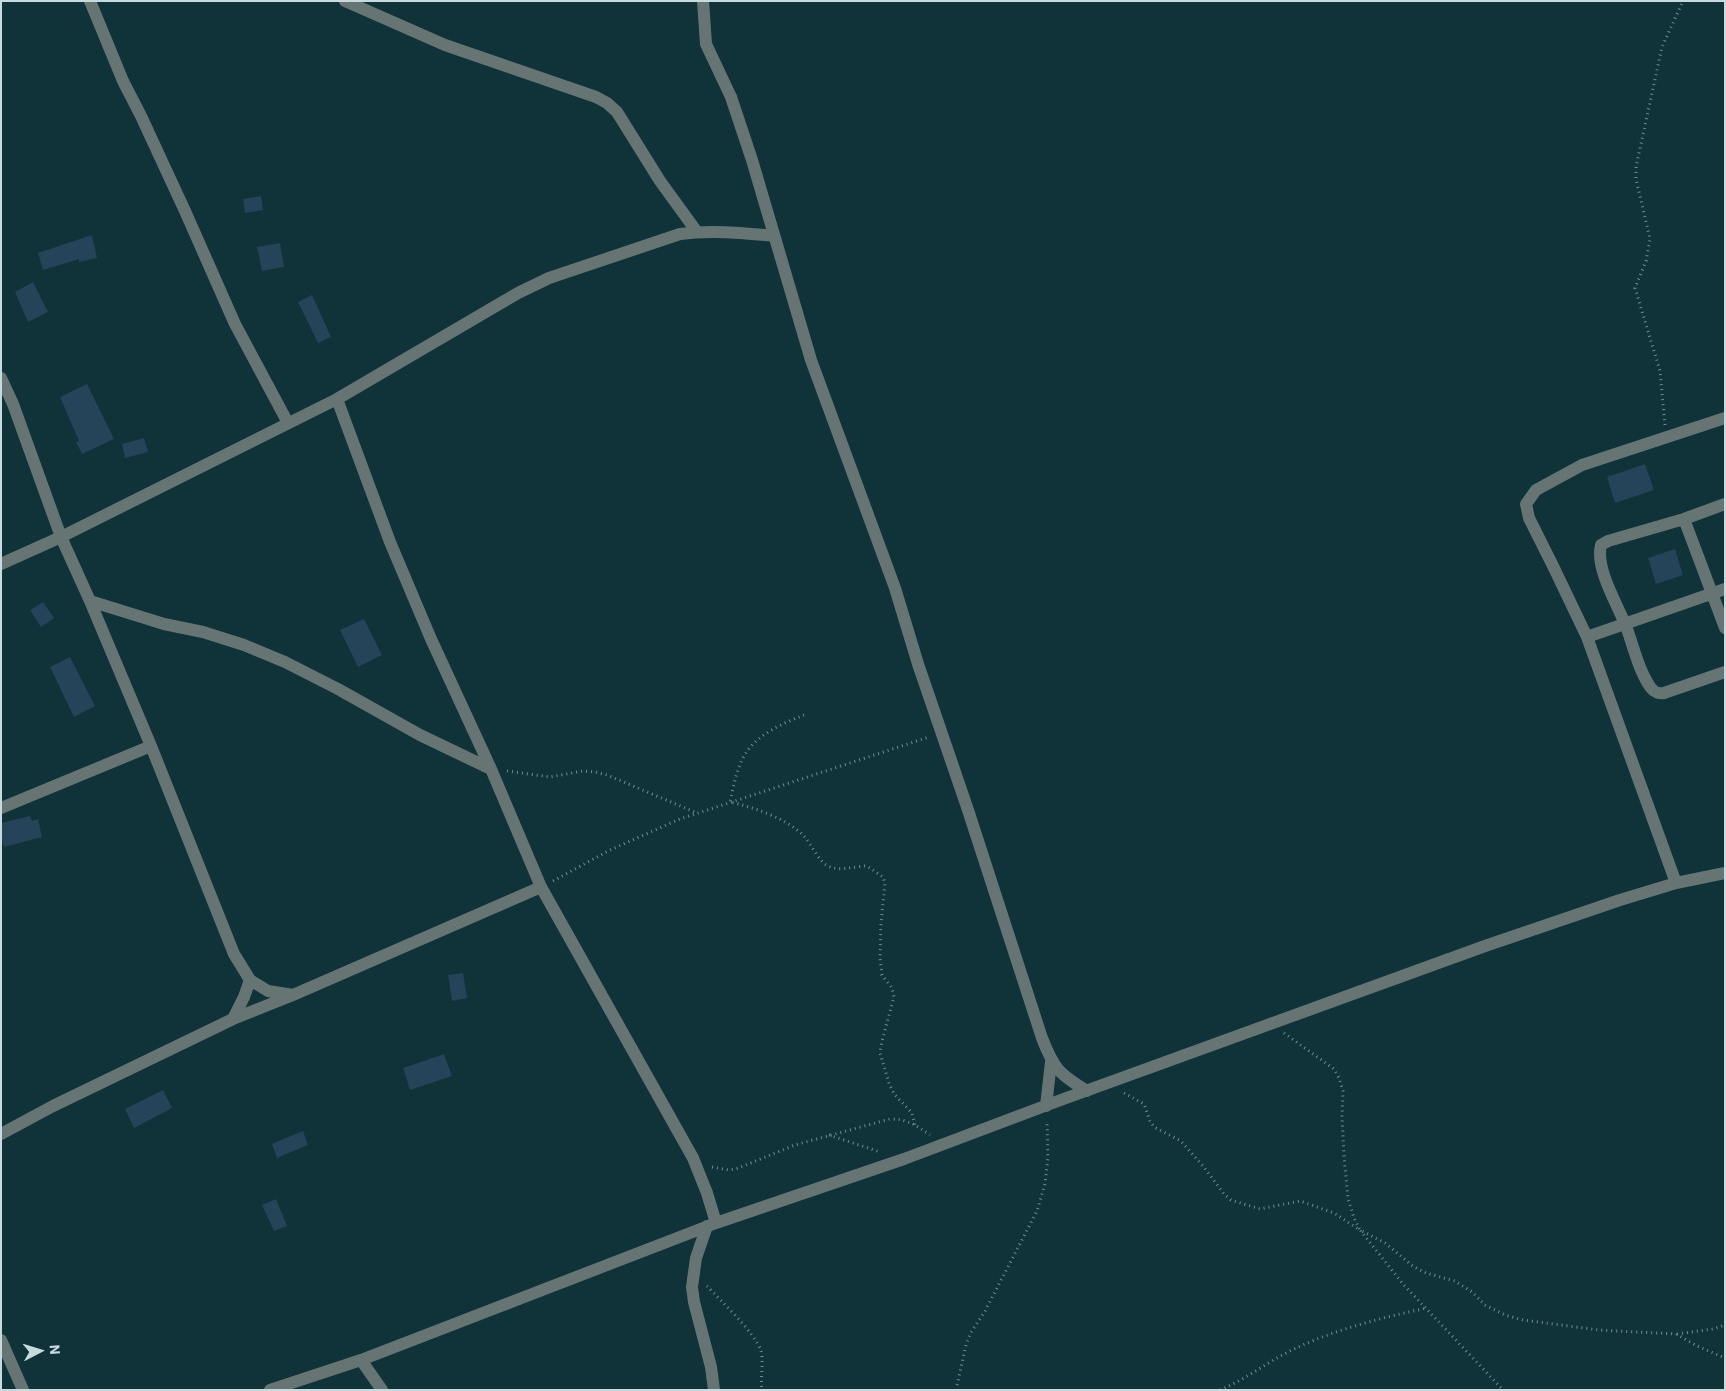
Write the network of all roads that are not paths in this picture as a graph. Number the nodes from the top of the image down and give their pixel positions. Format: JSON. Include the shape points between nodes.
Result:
{"nodes":[{"id":1,"x":90,"y":1,"type":"edge"},
{"id":2,"x":344,"y":1,"type":"edge"},
{"id":3,"x":703,"y":1,"type":"edge"},
{"id":4,"x":697,"y":232,"type":"junction"},
{"id":5,"x":774,"y":236,"type":"junction"},
{"id":6,"x":1,"y":378,"type":"edge"},
{"id":7,"x":337,"y":399,"type":"junction"},
{"id":8,"x":1725,"y":418,"type":"edge"},
{"id":9,"x":288,"y":423,"type":"junction"},
{"id":10,"x":1725,"y":504,"type":"edge"},
{"id":11,"x":1684,"y":518,"type":"junction"},
{"id":12,"x":61,"y":537,"type":"junction"},
{"id":13,"x":1,"y":564,"type":"edge"},
{"id":14,"x":1725,"y":589,"type":"edge"},
{"id":15,"x":1712,"y":593,"type":"junction"},
{"id":16,"x":90,"y":601,"type":"junction"},
{"id":17,"x":1624,"y":623,"type":"junction"},
{"id":18,"x":1725,"y":628,"type":"edge"},
{"id":19,"x":1587,"y":637,"type":"junction"},
{"id":20,"x":1725,"y":672,"type":"edge"},
{"id":21,"x":151,"y":746,"type":"junction"},
{"id":22,"x":491,"y":769,"type":"junction"},
{"id":23,"x":1,"y":808,"type":"edge"},
{"id":24,"x":1725,"y":873,"type":"edge"},
{"id":25,"x":1676,"y":883,"type":"junction"},
{"id":26,"x":541,"y":887,"type":"junction"},
{"id":27,"x":250,"y":980,"type":"junction"},
{"id":28,"x":293,"y":995,"type":"junction"},
{"id":29,"x":233,"y":1019,"type":"junction"},
{"id":30,"x":1052,"y":1062,"type":"junction"},
{"id":31,"x":1087,"y":1091,"type":"junction"},
{"id":32,"x":1046,"y":1106,"type":"junction"},
{"id":33,"x":1,"y":1134,"type":"edge"},
{"id":34,"x":712,"y":1224,"type":"junction"},
{"id":35,"x":1,"y":1340,"type":"edge"},
{"id":36,"x":361,"y":1360,"type":"junction"},
{"id":37,"x":23,"y":1390,"type":"edge"},
{"id":38,"x":270,"y":1390,"type":"edge"},
{"id":39,"x":382,"y":1390,"type":"edge"},
{"id":40,"x":714,"y":1390,"type":"edge"}],
"edges":[{"from":1,"to":9,"type":"street","via":[[123,81],[235,324]]},
{"from":2,"to":4,"type":"street","via":[[445,45],[607,103],[618,112],[660,181]]},
{"from":3,"to":5,"type":"street","via":[[706,44],[731,97]]},
{"from":4,"to":5,"type":"street"},
{"from":4,"to":7,"type":"street","via":[[680,234],[549,278]]},
{"from":5,"to":30,"type":"street","via":[[812,360],[896,588],[918,664]]},
{"from":6,"to":12,"type":"street"},
{"from":7,"to":9,"type":"street"},
{"from":7,"to":22,"type":"street","via":[[430,639]]},
{"from":8,"to":19,"type":"street","via":[[1582,465],[1536,490],[1526,504],[1529,518]]},
{"from":9,"to":12,"type":"street"},
{"from":10,"to":11,"type":"street"},
{"from":11,"to":15,"type":"street"},
{"from":11,"to":17,"type":"street","via":[[1601,545],[1603,568]]},
{"from":12,"to":13,"type":"street"},
{"from":12,"to":16,"type":"street"},
{"from":14,"to":15,"type":"street"},
{"from":15,"to":17,"type":"street"},
{"from":15,"to":18,"type":"street"},
{"from":16,"to":21,"type":"street"},
{"from":16,"to":22,"type":"street","via":[[244,644]]},
{"from":17,"to":19,"type":"street"},
{"from":17,"to":20,"type":"street","via":[[1642,671],[1651,689],[1658,694]]},
{"from":19,"to":25,"type":"street"},
{"from":21,"to":23,"type":"street"},
{"from":21,"to":27,"type":"street","via":[[234,954]]},
{"from":22,"to":26,"type":"street"},
{"from":24,"to":25,"type":"street"},
{"from":25,"to":31,"type":"street","via":[[1503,940]]},
{"from":26,"to":28,"type":"street"},
{"from":26,"to":34,"type":"street","via":[[693,1158],[707,1193]]},
{"from":27,"to":28,"type":"street","via":[[268,991]]},
{"from":27,"to":29,"type":"street"},
{"from":28,"to":29,"type":"street"},
{"from":29,"to":33,"type":"street"},
{"from":30,"to":31,"type":"street","via":[[1066,1078]]},
{"from":30,"to":32,"type":"street"},
{"from":31,"to":32,"type":"street"},
{"from":32,"to":34,"type":"street","via":[[904,1159]]},
{"from":34,"to":36,"type":"street"},
{"from":34,"to":40,"type":"street","via":[[693,1271],[694,1302]]},
{"from":35,"to":37,"type":"street"},
{"from":36,"to":38,"type":"street"},
{"from":36,"to":39,"type":"street"}]}
